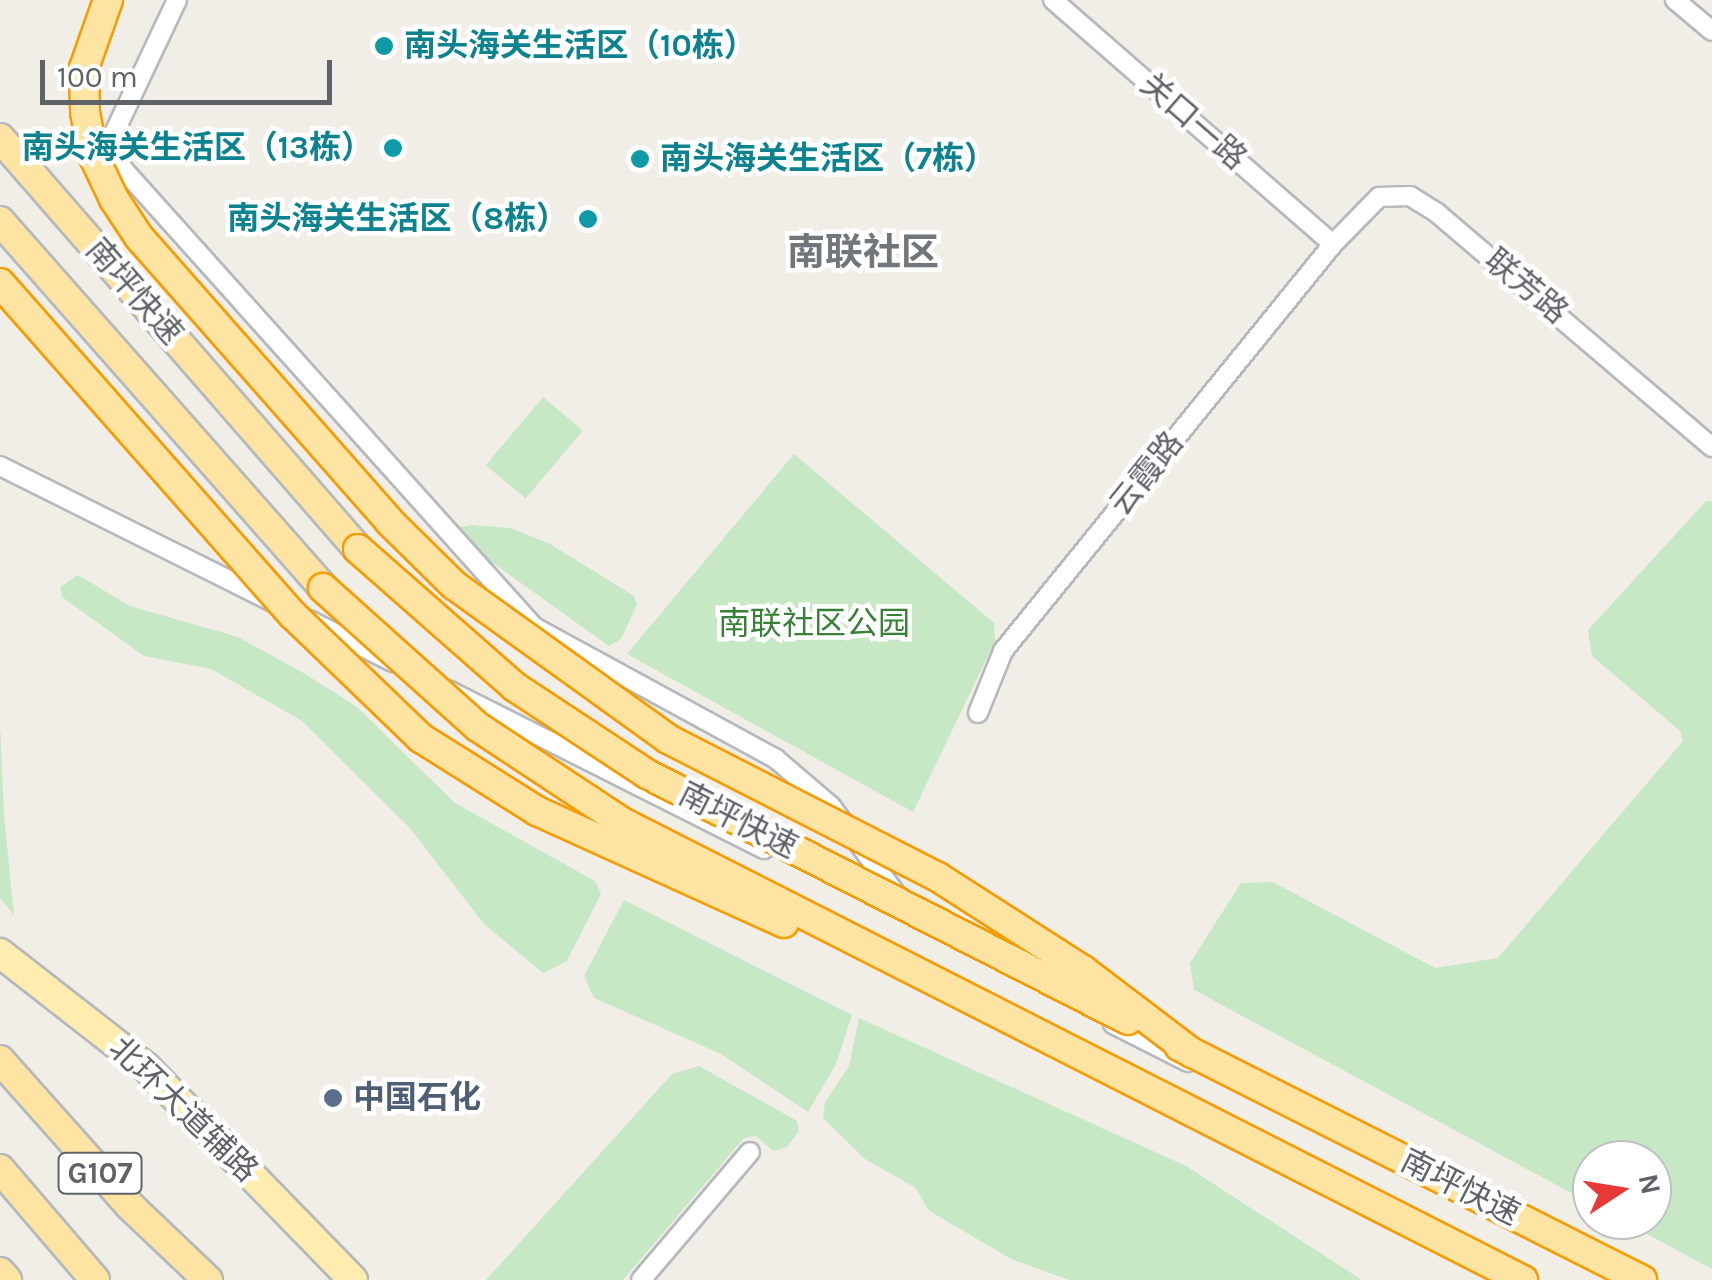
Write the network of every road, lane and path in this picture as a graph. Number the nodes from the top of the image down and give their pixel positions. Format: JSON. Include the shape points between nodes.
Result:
{"nodes":[{"id":1,"x":108,"y":0,"type":"edge"},
{"id":2,"x":177,"y":0,"type":"edge"},
{"id":3,"x":1053,"y":0,"type":"edge"},
{"id":4,"x":1675,"y":0,"type":"edge"},
{"id":5,"x":1712,"y":31,"type":"edge"},
{"id":6,"x":0,"y":138,"type":"edge"},
{"id":7,"x":0,"y":221,"type":"edge"},
{"id":8,"x":1333,"y":244,"type":"junction"},
{"id":9,"x":0,"y":284,"type":"edge"},
{"id":10,"x":1712,"y":447,"type":"edge"},
{"id":11,"x":0,"y":466,"type":"edge"},
{"id":12,"x":978,"y":714,"type":"dead end"},
{"id":13,"x":918,"y":926,"type":"junction"},
{"id":14,"x":0,"y":953,"type":"edge"},
{"id":15,"x":891,"y":961,"type":"junction"},
{"id":16,"x":1192,"y":1053,"type":"junction"},
{"id":17,"x":0,"y":1060,"type":"edge"},
{"id":18,"x":750,"y":1152,"type":"dead end"},
{"id":19,"x":0,"y":1169,"type":"edge"},
{"id":20,"x":0,"y":1272,"type":"edge"},
{"id":21,"x":7,"y":1280,"type":"edge"},
{"id":22,"x":94,"y":1280,"type":"edge"},
{"id":23,"x":208,"y":1280,"type":"edge"},
{"id":24,"x":353,"y":1280,"type":"edge"},
{"id":25,"x":641,"y":1280,"type":"edge"},
{"id":26,"x":1523,"y":1280,"type":"edge"},
{"id":27,"x":1626,"y":1280,"type":"edge"},
{"id":28,"x":1642,"y":1280,"type":"edge"}],
"edges":[{"from":1,"to":16,"type":"highway","bridge":true,"via":[[84,68],[85,112],[93,155],[114,199],[336,461],[454,585],[624,710],[740,778],[953,886],[1084,970]]},
{"from":2,"to":13,"type":"street","via":[[106,150],[534,628],[776,759],[810,785]]},
{"from":3,"to":8,"type":"street","name":"关口一路"},
{"from":4,"to":5,"type":"street"},
{"from":6,"to":16,"type":"highway","name":"南坪快速","bridge":true,"via":[[358,549],[515,687],[647,774]]},
{"from":7,"to":15,"type":"highway","name":"南坪快速","bridge":true,"via":[[323,588],[392,656],[478,727],[593,804]]},
{"from":8,"to":10,"type":"street","name":"联芳路","via":[[1378,197],[1400,194],[1422,202]]},
{"from":8,"to":12,"type":"street","name":"云霞路","via":[[1004,652]]},
{"from":9,"to":15,"type":"highway","bridge":true,"via":[[293,615],[421,738],[608,846],[714,896]]},
{"from":11,"to":13,"type":"street"},
{"from":13,"to":27,"type":"street"},
{"from":14,"to":24,"type":"main road","name":"北环大道辅路","via":[[146,1067]]},
{"from":15,"to":26,"type":"highway","name":"南坪快速","bridge":true},
{"from":16,"to":28,"type":"highway","name":"南坪快速","bridge":true},
{"from":17,"to":23,"type":"highway","number":"G107","via":[[129,1206]]},
{"from":18,"to":25,"type":"street"},
{"from":19,"to":22,"type":"highway","number":"G107"},
{"from":20,"to":21,"type":"highway"}]}
